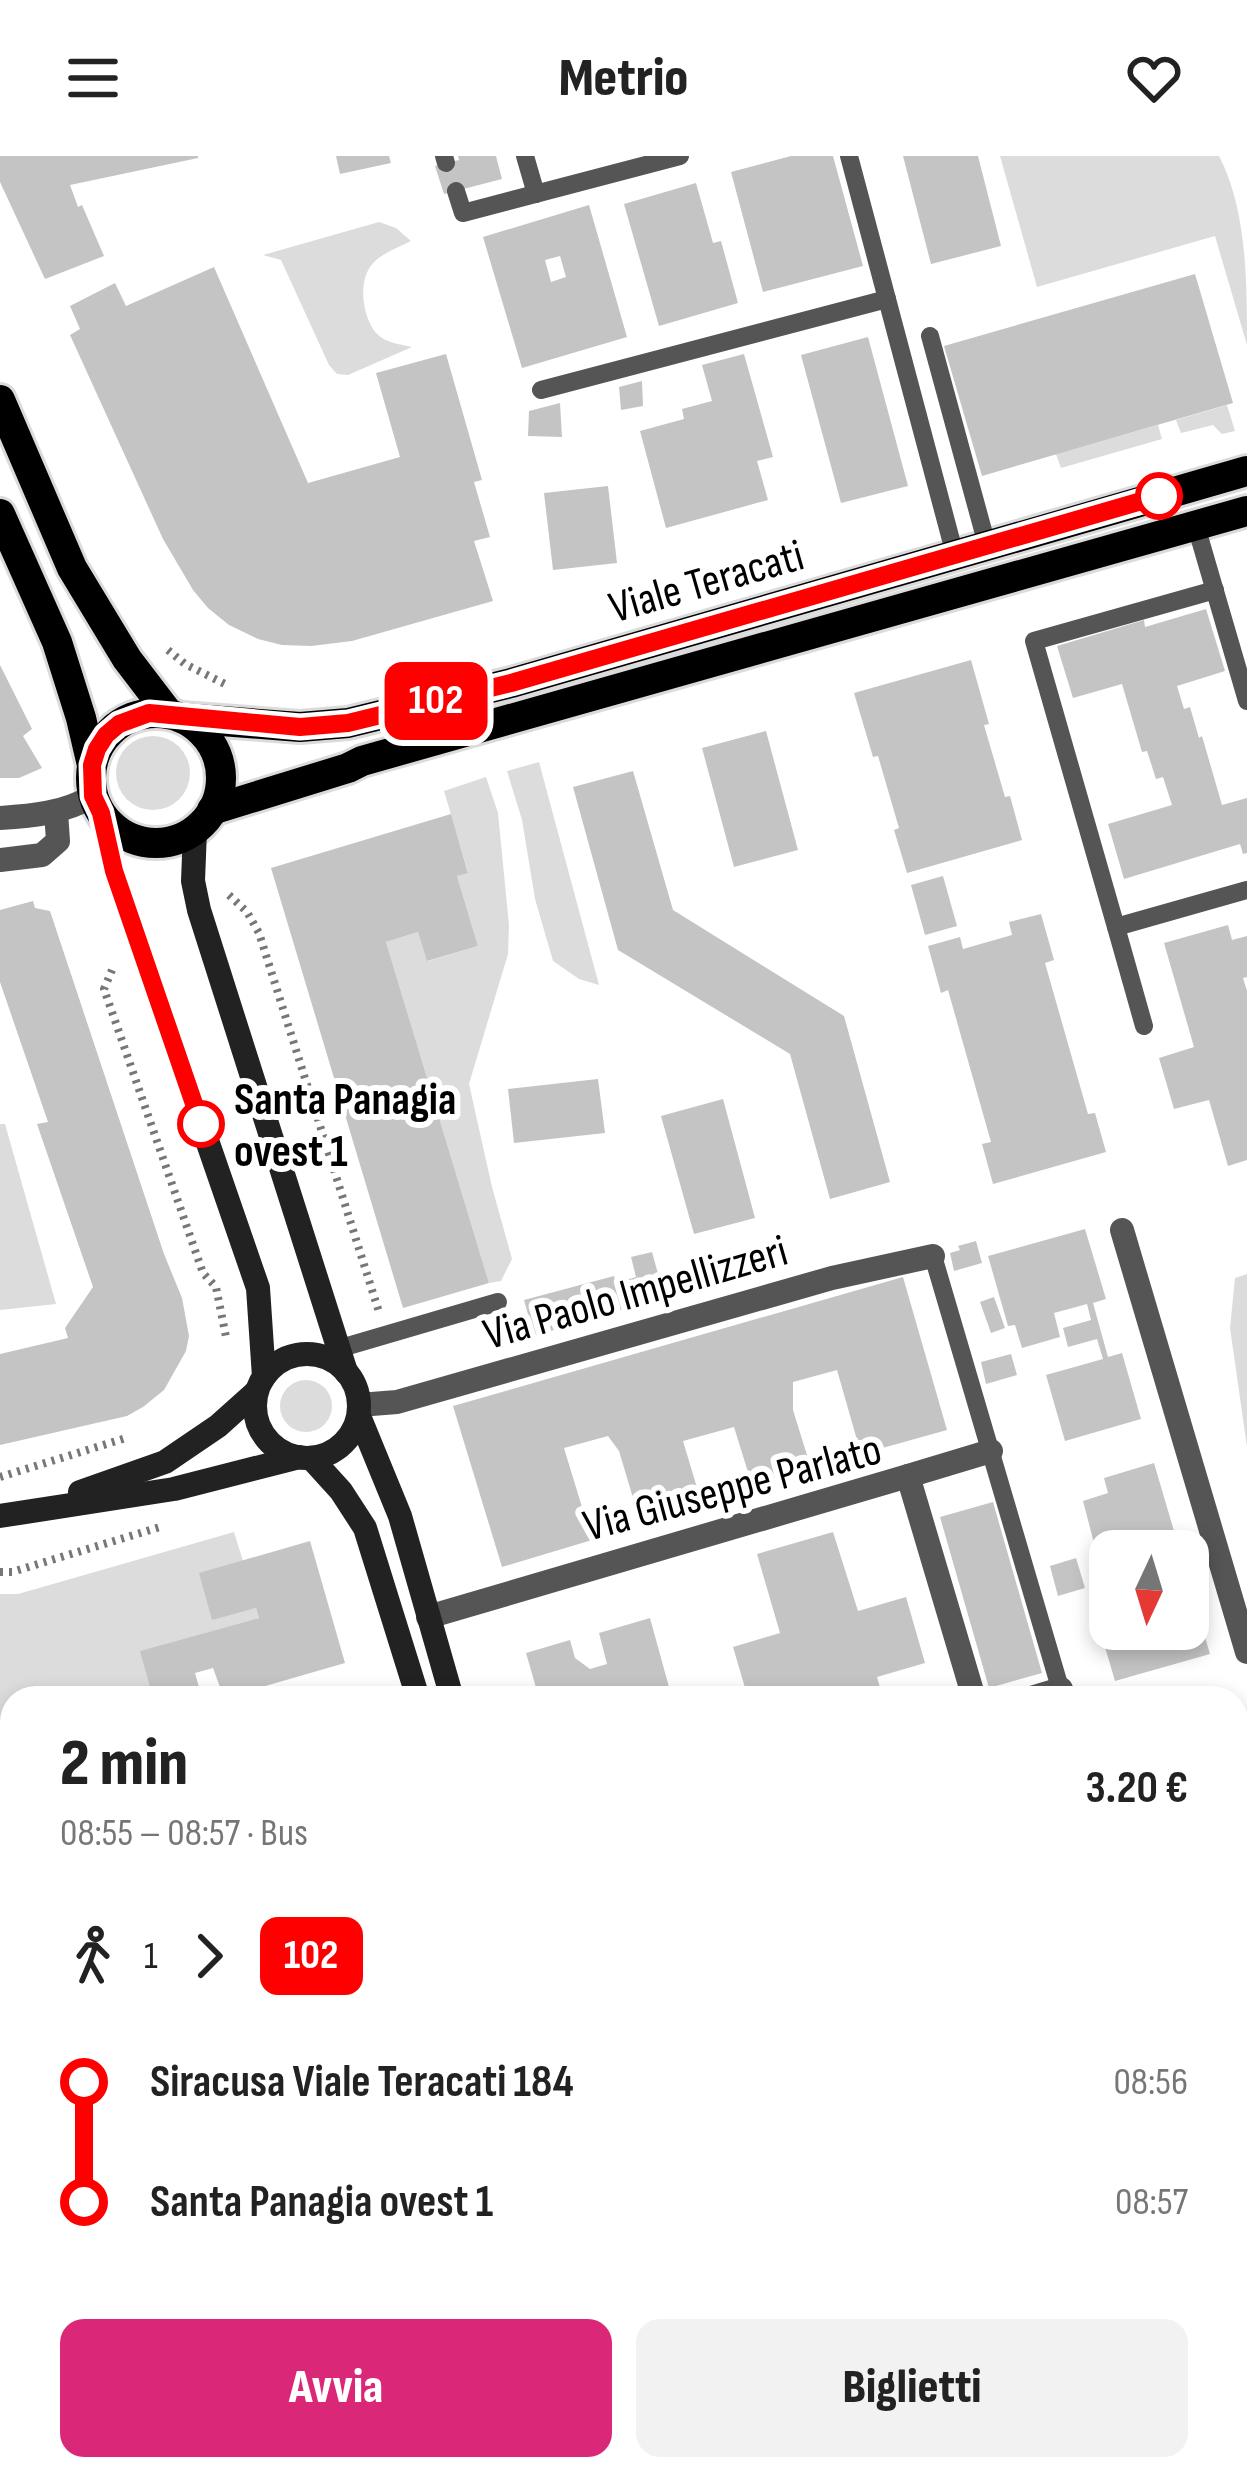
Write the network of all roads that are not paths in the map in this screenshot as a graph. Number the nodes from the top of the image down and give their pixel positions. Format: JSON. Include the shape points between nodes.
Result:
{"nodes":[{"id":1,"x":525,"y":156,"type":"edge"},
{"id":2,"x":680,"y":156,"type":"edge"},
{"id":3,"x":849,"y":156,"type":"edge"},
{"id":4,"x":456,"y":191,"type":"dead end"},
{"id":5,"x":536,"y":194,"type":"junction"},
{"id":6,"x":887,"y":299,"type":"junction"},
{"id":7,"x":930,"y":336,"type":"dead end"},
{"id":8,"x":541,"y":390,"type":"dead end"},
{"id":9,"x":0,"y":400,"type":"edge"},
{"id":10,"x":1247,"y":471,"type":"edge"},
{"id":11,"x":1247,"y":511,"type":"edge"},
{"id":12,"x":0,"y":514,"type":"edge"},
{"id":13,"x":1196,"y":526,"type":"junction"},
{"id":14,"x":987,"y":545,"type":"junction"},
{"id":15,"x":955,"y":555,"type":"junction"},
{"id":16,"x":1215,"y":590,"type":"junction"},
{"id":17,"x":1247,"y":701,"type":"edge"},
{"id":18,"x":176,"y":716,"type":"junction"},
{"id":19,"x":92,"y":765,"type":"junction"},
{"id":20,"x":97,"y":805,"type":"junction"},
{"id":21,"x":56,"y":812,"type":"junction"},
{"id":22,"x":0,"y":818,"type":"edge"},
{"id":23,"x":204,"y":820,"type":"junction"},
{"id":24,"x":0,"y":860,"type":"edge"},
{"id":25,"x":1247,"y":890,"type":"edge"},
{"id":26,"x":1116,"y":927,"type":"junction"},
{"id":27,"x":1144,"y":1026,"type":"dead end"},
{"id":28,"x":1122,"y":1230,"type":"dead end"},
{"id":29,"x":933,"y":1256,"type":"joint"},
{"id":30,"x":498,"y":1302,"type":"dead end"},
{"id":31,"x":344,"y":1360,"type":"junction"},
{"id":32,"x":260,"y":1385,"type":"junction"},
{"id":33,"x":359,"y":1410,"type":"junction"},
{"id":34,"x":991,"y":1451,"type":"junction"},
{"id":35,"x":305,"y":1458,"type":"junction"},
{"id":36,"x":908,"y":1476,"type":"junction"},
{"id":37,"x":8,"y":1515,"type":"edge"},
{"id":38,"x":428,"y":1617,"type":"junction"},
{"id":39,"x":1247,"y":1652,"type":"edge"},
{"id":40,"x":414,"y":1686,"type":"edge"},
{"id":41,"x":448,"y":1686,"type":"edge"},
{"id":42,"x":970,"y":1686,"type":"edge"},
{"id":43,"x":1060,"y":1686,"type":"edge"}],
"edges":[{"from":1,"to":5,"type":"lane"},
{"from":2,"to":5,"type":"lane"},
{"from":3,"to":6,"type":"lane"},
{"from":4,"to":5,"type":"lane","via":[[463,213]]},
{"from":6,"to":8,"type":"lane"},
{"from":6,"to":15,"type":"lane"},
{"from":7,"to":14,"type":"lane"},
{"from":9,"to":18,"type":"main road","via":[[72,568],[127,659]]},
{"from":10,"to":14,"type":"main road","name":"Viale Teracati"},
{"from":11,"to":13,"type":"main road","name":"Viale Teracati"},
{"from":12,"to":19,"type":"main road","via":[[57,641]]},
{"from":13,"to":16,"type":"lane"},
{"from":13,"to":23,"type":"main road","name":"Viale Teracati","via":[[362,760]]},
{"from":14,"to":15,"type":"main road","name":"Viale Teracati"},
{"from":15,"to":18,"type":"main road","name":"Viale Teracati","via":[[348,723]]},
{"from":16,"to":17,"type":"lane"},
{"from":16,"to":26,"type":"lane","via":[[1034,641]]},
{"from":18,"to":19,"type":"main road","via":[[149,713],[119,724]]},
{"from":18,"to":23,"type":"main road","via":[[196,727],[218,757],[220,793]]},
{"from":19,"to":20,"type":"main road"},
{"from":20,"to":21,"type":"street"},
{"from":20,"to":23,"type":"main road","via":[[113,827],[145,842],[180,838]]},
{"from":20,"to":32,"type":"main road","via":[[258,1288]]},
{"from":21,"to":22,"type":"street"},
{"from":21,"to":24,"type":"street","via":[[58,841],[42,855]]},
{"from":23,"to":31,"type":"main road","via":[[193,881],[200,910]]},
{"from":25,"to":26,"type":"lane"},
{"from":26,"to":27,"type":"lane"},
{"from":28,"to":39,"type":"street"},
{"from":29,"to":33,"type":"street","name":"Via Paolo Impellizzeri"},
{"from":29,"to":34,"type":"lane"},
{"from":30,"to":31,"type":"lane","via":[[377,1337]]},
{"from":31,"to":32,"type":"main road","via":[[284,1359]]},
{"from":31,"to":33,"type":"main road"},
{"from":32,"to":35,"type":"main road","via":[[254,1408],[265,1437]]},
{"from":32,"to":37,"type":"main road","via":[[165,1462]]},
{"from":33,"to":35,"type":"main road","via":[[342,1445]]},
{"from":33,"to":38,"type":"main road"},
{"from":34,"to":36,"type":"street"},
{"from":34,"to":43,"type":"lane"},
{"from":35,"to":37,"type":"main road"},
{"from":35,"to":40,"type":"main road","via":[[365,1528]]},
{"from":36,"to":38,"type":"street","name":"Via Giuseppe Parlato"},
{"from":36,"to":42,"type":"street","name":"Via Giuseppe Parlato"},
{"from":38,"to":41,"type":"main road"}]}
